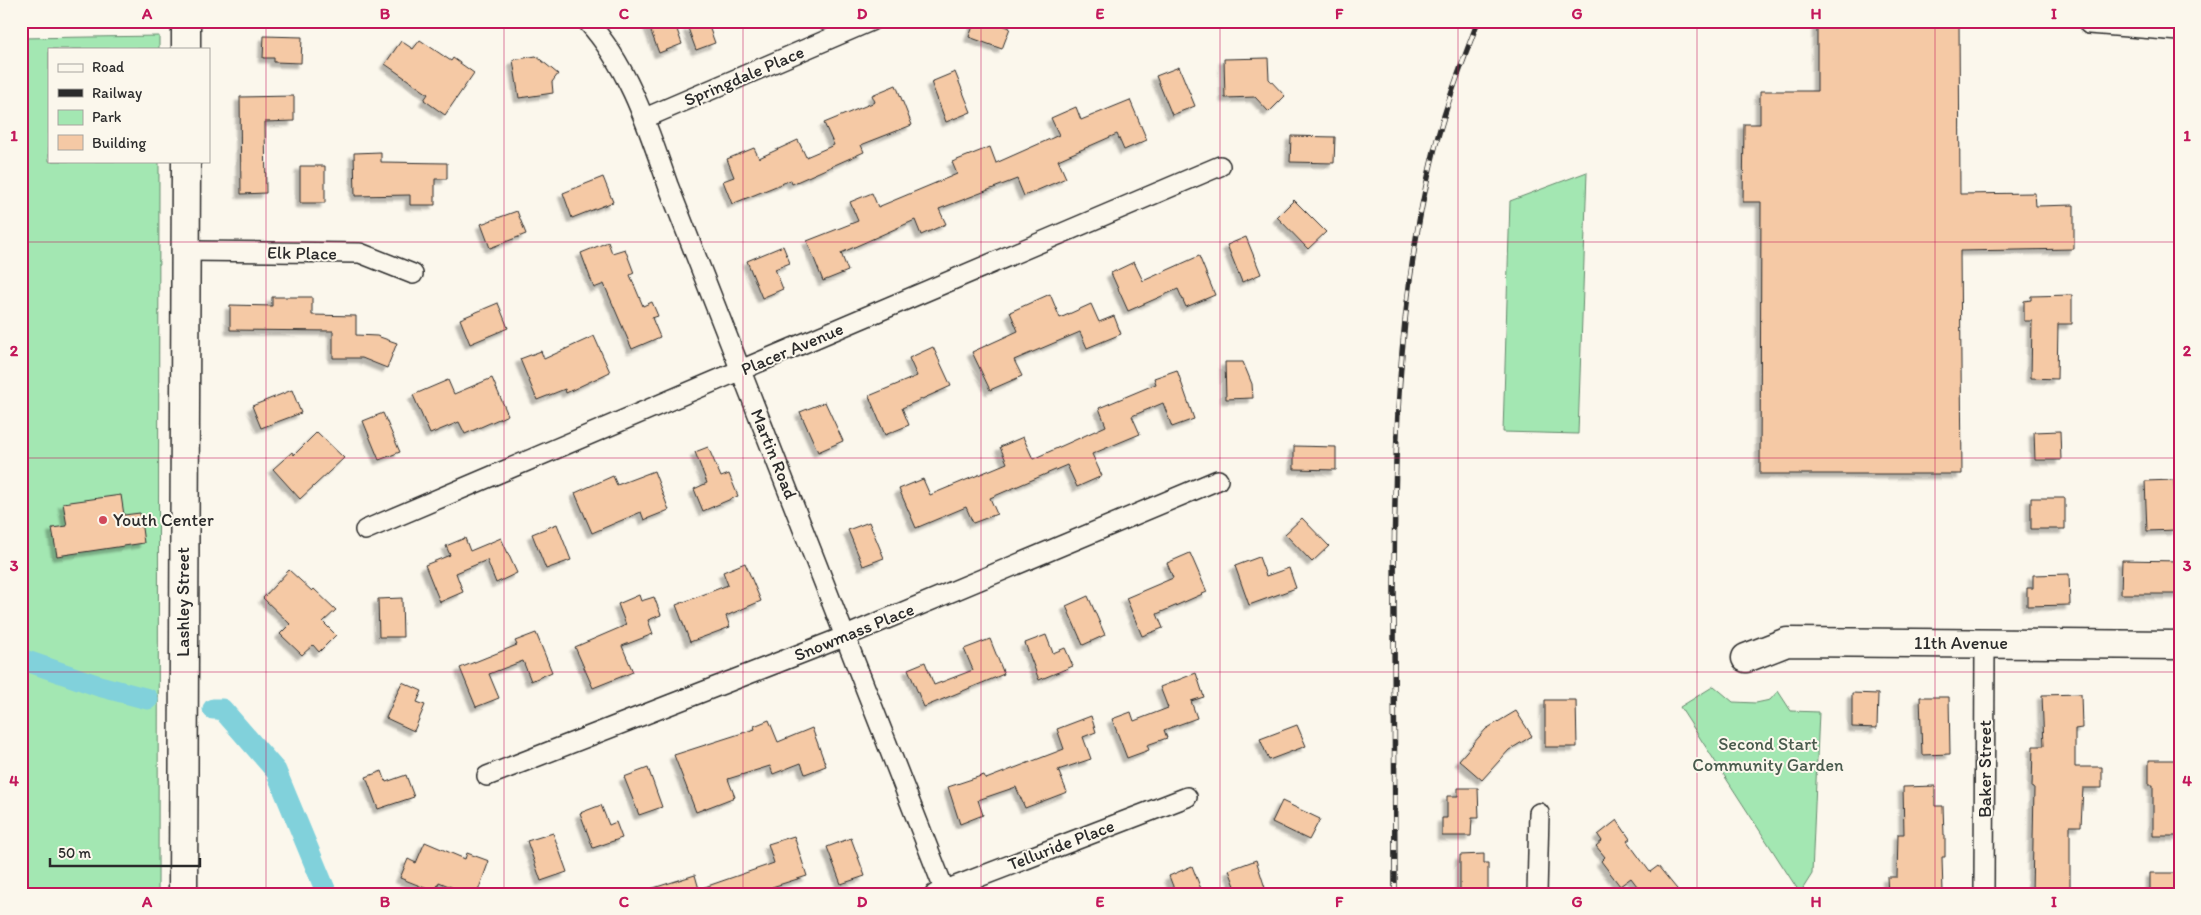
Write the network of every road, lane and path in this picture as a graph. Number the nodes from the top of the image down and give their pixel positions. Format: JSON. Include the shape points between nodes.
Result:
{"nodes":[{"id":1,"x":186,"y":21,"type":"edge"},
{"id":2,"x":587,"y":21,"type":"edge"},
{"id":3,"x":871,"y":21,"type":"edge"},
{"id":4,"x":2089,"y":24,"type":"dead end"},
{"id":5,"x":2180,"y":31,"type":"edge"},
{"id":6,"x":186,"y":48,"type":"edge"},
{"id":7,"x":645,"y":118,"type":"junction"},
{"id":8,"x":186,"y":162,"type":"edge"},
{"id":9,"x":1220,"y":166,"type":"dead end"},
{"id":10,"x":186,"y":252,"type":"junction"},
{"id":11,"x":414,"y":274,"type":"dead end"},
{"id":12,"x":741,"y":371,"type":"junction"},
{"id":13,"x":1218,"y":480,"type":"dead end"},
{"id":14,"x":365,"y":530,"type":"dead end"},
{"id":15,"x":846,"y":636,"type":"junction"},
{"id":16,"x":1985,"y":644,"type":"junction"},
{"id":17,"x":2180,"y":645,"type":"edge"},
{"id":18,"x":1746,"y":658,"type":"dead end"},
{"id":19,"x":487,"y":776,"type":"dead end"},
{"id":20,"x":1187,"y":797,"type":"dead end"},
{"id":21,"x":1539,"y":813,"type":"dead end"},
{"id":22,"x":942,"y":893,"type":"edge"},
{"id":23,"x":183,"y":894,"type":"edge"},
{"id":24,"x":1537,"y":894,"type":"edge"},
{"id":25,"x":1984,"y":894,"type":"edge"}],
"edges":[{"from":1,"to":6,"type":"street"},
{"from":2,"to":7,"type":"street","name":"Martin Road","via":[[626,77]]},
{"from":3,"to":7,"type":"street","name":"Springdale Place"},
{"from":4,"to":5,"type":"street"},
{"from":7,"to":12,"type":"street","name":"Martin Road"},
{"from":8,"to":10,"type":"street","name":"Lashley Street"},
{"from":9,"to":12,"type":"street","name":"Placer Avenue"},
{"from":10,"to":11,"type":"street","name":"Elk Place","via":[[360,254]]},
{"from":10,"to":23,"type":"street","name":"Lashley Street"},
{"from":12,"to":14,"type":"street","name":"Placer Avenue"},
{"from":12,"to":15,"type":"street","name":"Martin Road"},
{"from":13,"to":15,"type":"street","name":"Snowmass Place"},
{"from":15,"to":19,"type":"street","name":"Snowmass Place"},
{"from":15,"to":22,"type":"street","name":"Martin Road"},
{"from":16,"to":17,"type":"street","name":"11th Avenue"},
{"from":16,"to":18,"type":"street","name":"11th Avenue","via":[[1787,642]]},
{"from":16,"to":25,"type":"street","name":"Baker Street"},
{"from":20,"to":22,"type":"street","name":"Telluride Place"},
{"from":21,"to":24,"type":"street"}]}
